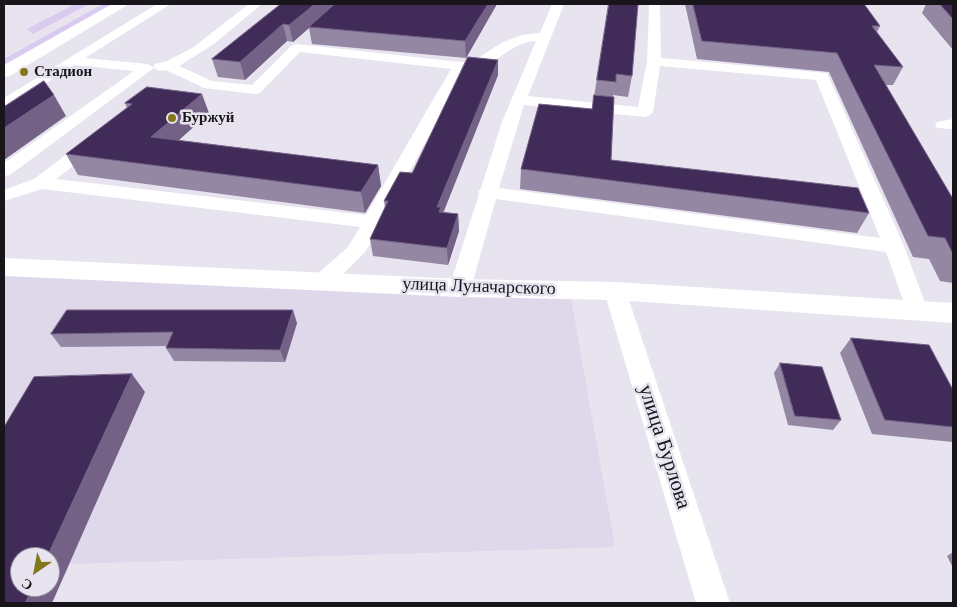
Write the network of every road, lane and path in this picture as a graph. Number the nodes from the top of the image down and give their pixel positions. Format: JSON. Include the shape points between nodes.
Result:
{"nodes":[{"id":1,"x":95,"y":4,"type":"edge"},
{"id":2,"x":122,"y":4,"type":"edge"},
{"id":3,"x":165,"y":4,"type":"edge"},
{"id":4,"x":256,"y":4,"type":"edge"},
{"id":5,"x":558,"y":4,"type":"edge"},
{"id":6,"x":655,"y":5,"type":"edge"},
{"id":7,"x":43,"y":32,"type":"dead end"},
{"id":8,"x":311,"y":35,"type":"edge"},
{"id":9,"x":545,"y":37,"type":"junction"},
{"id":10,"x":26,"y":42,"type":"dead end"},
{"id":11,"x":297,"y":48,"type":"junction"},
{"id":12,"x":11,"y":50,"type":"dead end"},
{"id":13,"x":71,"y":61,"type":"junction"},
{"id":14,"x":654,"y":61,"type":"junction"},
{"id":15,"x":169,"y":66,"type":"junction"},
{"id":16,"x":460,"y":66,"type":"junction"},
{"id":17,"x":147,"y":68,"type":"junction"},
{"id":18,"x":4,"y":72,"type":"edge"},
{"id":19,"x":209,"y":85,"type":"junction"},
{"id":20,"x":184,"y":91,"type":"edge"},
{"id":21,"x":518,"y":100,"type":"junction"},
{"id":22,"x":4,"y":104,"type":"edge"},
{"id":23,"x":102,"y":135,"type":"edge"},
{"id":24,"x":4,"y":171,"type":"edge"},
{"id":25,"x":40,"y":183,"type":"junction"},
{"id":26,"x":487,"y":192,"type":"junction"},
{"id":27,"x":4,"y":196,"type":"edge"},
{"id":28,"x":372,"y":222,"type":"junction"},
{"id":29,"x":894,"y":246,"type":"junction"},
{"id":30,"x":4,"y":267,"type":"edge"},
{"id":31,"x":323,"y":281,"type":"junction"},
{"id":32,"x":460,"y":288,"type":"junction"},
{"id":33,"x":615,"y":291,"type":"junction"},
{"id":34,"x":917,"y":311,"type":"junction"},
{"id":35,"x":953,"y":313,"type":"edge"},
{"id":36,"x":713,"y":603,"type":"edge"}],
"edges":[{"from":1,"to":7,"type":"street"},
{"from":2,"to":18,"type":"street"},
{"from":3,"to":13,"type":"street"},
{"from":4,"to":15,"type":"street","via":[[184,59]]},
{"from":5,"to":9,"type":"street"},
{"from":6,"to":14,"type":"street"},
{"from":8,"to":11,"type":"street"},
{"from":9,"to":16,"type":"street","via":[[526,38],[506,46],[480,64]]},
{"from":9,"to":21,"type":"street"},
{"from":10,"to":12,"type":"street"},
{"from":11,"to":16,"type":"street"},
{"from":11,"to":19,"type":"street","via":[[255,90]]},
{"from":13,"to":17,"type":"street"},
{"from":13,"to":22,"type":"street"},
{"from":14,"to":21,"type":"street","via":[[645,112]]},
{"from":14,"to":29,"type":"street","via":[[822,76]]},
{"from":15,"to":17,"type":"street"},
{"from":15,"to":19,"type":"street"},
{"from":16,"to":28,"type":"street"},
{"from":17,"to":24,"type":"street"},
{"from":19,"to":20,"type":"street"},
{"from":21,"to":26,"type":"street"},
{"from":23,"to":25,"type":"street"},
{"from":25,"to":27,"type":"street"},
{"from":25,"to":28,"type":"street"},
{"from":26,"to":29,"type":"street"},
{"from":26,"to":32,"type":"street"},
{"from":28,"to":31,"type":"street","via":[[356,251]]},
{"from":29,"to":34,"type":"street"},
{"from":30,"to":31,"type":"street","name":"улица Луначарского"},
{"from":31,"to":32,"type":"street","name":"улица Луначарского"},
{"from":32,"to":33,"type":"street","name":"улица Луначарского"},
{"from":33,"to":34,"type":"street","name":"улица Луначарского"},
{"from":33,"to":36,"type":"street","name":"улица Бурлова"},
{"from":34,"to":35,"type":"street","name":"улица Луначарского"}]}
